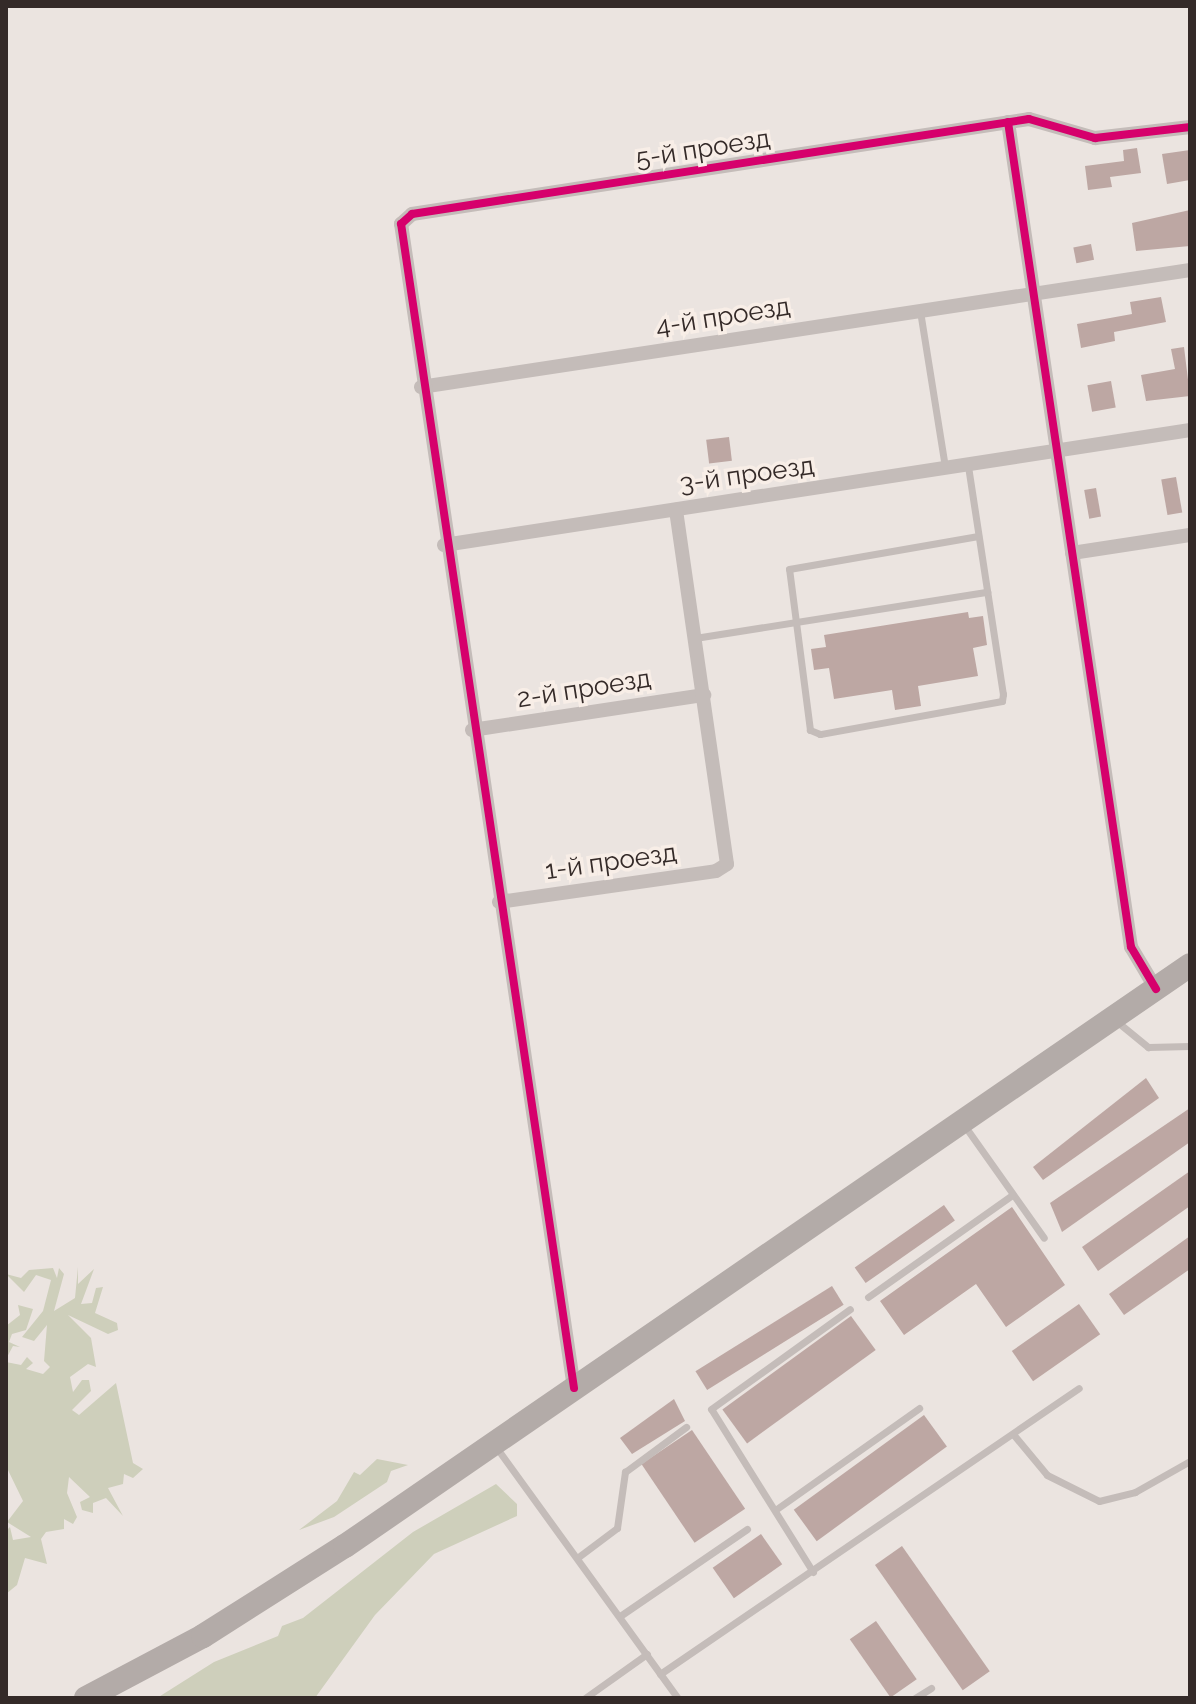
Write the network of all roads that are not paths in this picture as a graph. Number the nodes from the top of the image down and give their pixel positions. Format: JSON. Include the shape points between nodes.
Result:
{"nodes":[{"id":1,"x":1008,"y":122,"type":"junction"},
{"id":2,"x":1190,"y":127,"type":"edge"},
{"id":3,"x":1190,"y":270,"type":"edge"},
{"id":4,"x":1032,"y":294,"type":"junction"},
{"id":5,"x":920,"y":311,"type":"junction"},
{"id":6,"x":421,"y":387,"type":"junction"},
{"id":7,"x":1190,"y":430,"type":"edge"},
{"id":8,"x":1056,"y":453,"type":"junction"},
{"id":9,"x":968,"y":466,"type":"junction"},
{"id":10,"x":946,"y":469,"type":"junction"},
{"id":11,"x":676,"y":510,"type":"junction"},
{"id":12,"x":1190,"y":535,"type":"edge"},
{"id":13,"x":978,"y":536,"type":"junction"},
{"id":14,"x":444,"y":545,"type":"junction"},
{"id":15,"x":1072,"y":553,"type":"junction"},
{"id":16,"x":987,"y":592,"type":"junction"},
{"id":17,"x":792,"y":623,"type":"junction"},
{"id":18,"x":695,"y":638,"type":"junction"},
{"id":19,"x":704,"y":695,"type":"junction"},
{"id":20,"x":472,"y":730,"type":"junction"},
{"id":21,"x":499,"y":902,"type":"junction"},
{"id":22,"x":1190,"y":965,"type":"edge"},
{"id":23,"x":1156,"y":989,"type":"junction"},
{"id":24,"x":1113,"y":1018,"type":"junction"},
{"id":25,"x":1190,"y":1046,"type":"edge"},
{"id":26,"x":962,"y":1122,"type":"junction"},
{"id":27,"x":1012,"y":1195,"type":"junction"},
{"id":28,"x":1044,"y":1238,"type":"dead end"},
{"id":29,"x":868,"y":1297,"type":"dead end"},
{"id":30,"x":850,"y":1309,"type":"dead end"},
{"id":31,"x":574,"y":1388,"type":"junction"},
{"id":32,"x":1079,"y":1388,"type":"dead end"},
{"id":33,"x":919,"y":1408,"type":"dead end"},
{"id":34,"x":686,"y":1427,"type":"dead end"},
{"id":35,"x":1013,"y":1434,"type":"junction"},
{"id":36,"x":493,"y":1444,"type":"junction"},
{"id":37,"x":1190,"y":1461,"type":"edge"},
{"id":38,"x":778,"y":1508,"type":"junction"},
{"id":39,"x":747,"y":1529,"type":"dead end"},
{"id":40,"x":577,"y":1558,"type":"junction"},
{"id":41,"x":813,"y":1572,"type":"junction"},
{"id":42,"x":620,"y":1616,"type":"junction"},
{"id":43,"x":647,"y":1654,"type":"junction"},
{"id":44,"x":660,"y":1674,"type":"junction"},
{"id":45,"x":931,"y":1688,"type":"dead end"},
{"id":46,"x":86,"y":1698,"type":"edge"},
{"id":47,"x":585,"y":1698,"type":"edge"},
{"id":48,"x":678,"y":1698,"type":"edge"},
{"id":49,"x":915,"y":1698,"type":"edge"}],
"edges":[{"from":1,"to":2,"type":"street","name":"5-й проезд","via":[[1040,120],[1113,138]]},
{"from":1,"to":4,"type":"street"},
{"from":1,"to":6,"type":"street","name":"5-й проезд","via":[[405,217],[399,232]]},
{"from":3,"to":4,"type":"street","name":"4-й проезд"},
{"from":4,"to":5,"type":"street","name":"4-й проезд"},
{"from":4,"to":8,"type":"street"},
{"from":5,"to":6,"type":"street","name":"4-й проезд"},
{"from":5,"to":10,"type":"lane"},
{"from":6,"to":14,"type":"street"},
{"from":7,"to":8,"type":"street","name":"3-й проезд"},
{"from":8,"to":9,"type":"street","name":"3-й проезд"},
{"from":8,"to":15,"type":"street"},
{"from":9,"to":10,"type":"street","name":"3-й проезд"},
{"from":9,"to":13,"type":"lane"},
{"from":10,"to":11,"type":"street","name":"3-й проезд"},
{"from":11,"to":14,"type":"street","name":"3-й проезд"},
{"from":11,"to":18,"type":"street"},
{"from":12,"to":15,"type":"street"},
{"from":13,"to":16,"type":"lane"},
{"from":13,"to":17,"type":"lane","via":[[796,565],[786,579]]},
{"from":14,"to":20,"type":"street"},
{"from":15,"to":23,"type":"street","via":[[1131,947]]},
{"from":16,"to":17,"type":"lane"},
{"from":16,"to":17,"type":"lane","via":[[1003,694],[992,707],[815,732],[807,724]]},
{"from":17,"to":18,"type":"lane"},
{"from":18,"to":19,"type":"street"},
{"from":19,"to":20,"type":"street","name":"2-й проезд"},
{"from":19,"to":21,"type":"street","name":"1-й проезд","via":[[727,864],[716,871]]},
{"from":20,"to":21,"type":"street"},
{"from":21,"to":31,"type":"street"},
{"from":22,"to":23,"type":"main road"},
{"from":23,"to":24,"type":"main road"},
{"from":24,"to":25,"type":"lane","via":[[1148,1047]]},
{"from":24,"to":26,"type":"main road"},
{"from":26,"to":27,"type":"lane"},
{"from":26,"to":31,"type":"main road"},
{"from":27,"to":28,"type":"lane"},
{"from":27,"to":29,"type":"lane"},
{"from":30,"to":38,"type":"lane","via":[[711,1409]]},
{"from":31,"to":36,"type":"main road"},
{"from":32,"to":35,"type":"lane"},
{"from":33,"to":38,"type":"lane"},
{"from":34,"to":40,"type":"lane","via":[[625,1472],[617,1528]]},
{"from":35,"to":37,"type":"lane","via":[[1047,1475],[1099,1501],[1135,1492]]},
{"from":35,"to":41,"type":"lane"},
{"from":36,"to":40,"type":"lane"},
{"from":36,"to":46,"type":"main road","via":[[269,1596]]},
{"from":38,"to":41,"type":"lane"},
{"from":39,"to":42,"type":"lane"},
{"from":40,"to":42,"type":"lane"},
{"from":41,"to":44,"type":"lane"},
{"from":42,"to":43,"type":"lane"},
{"from":43,"to":44,"type":"lane"},
{"from":43,"to":47,"type":"lane"},
{"from":44,"to":48,"type":"lane"},
{"from":45,"to":49,"type":"lane"}]}
